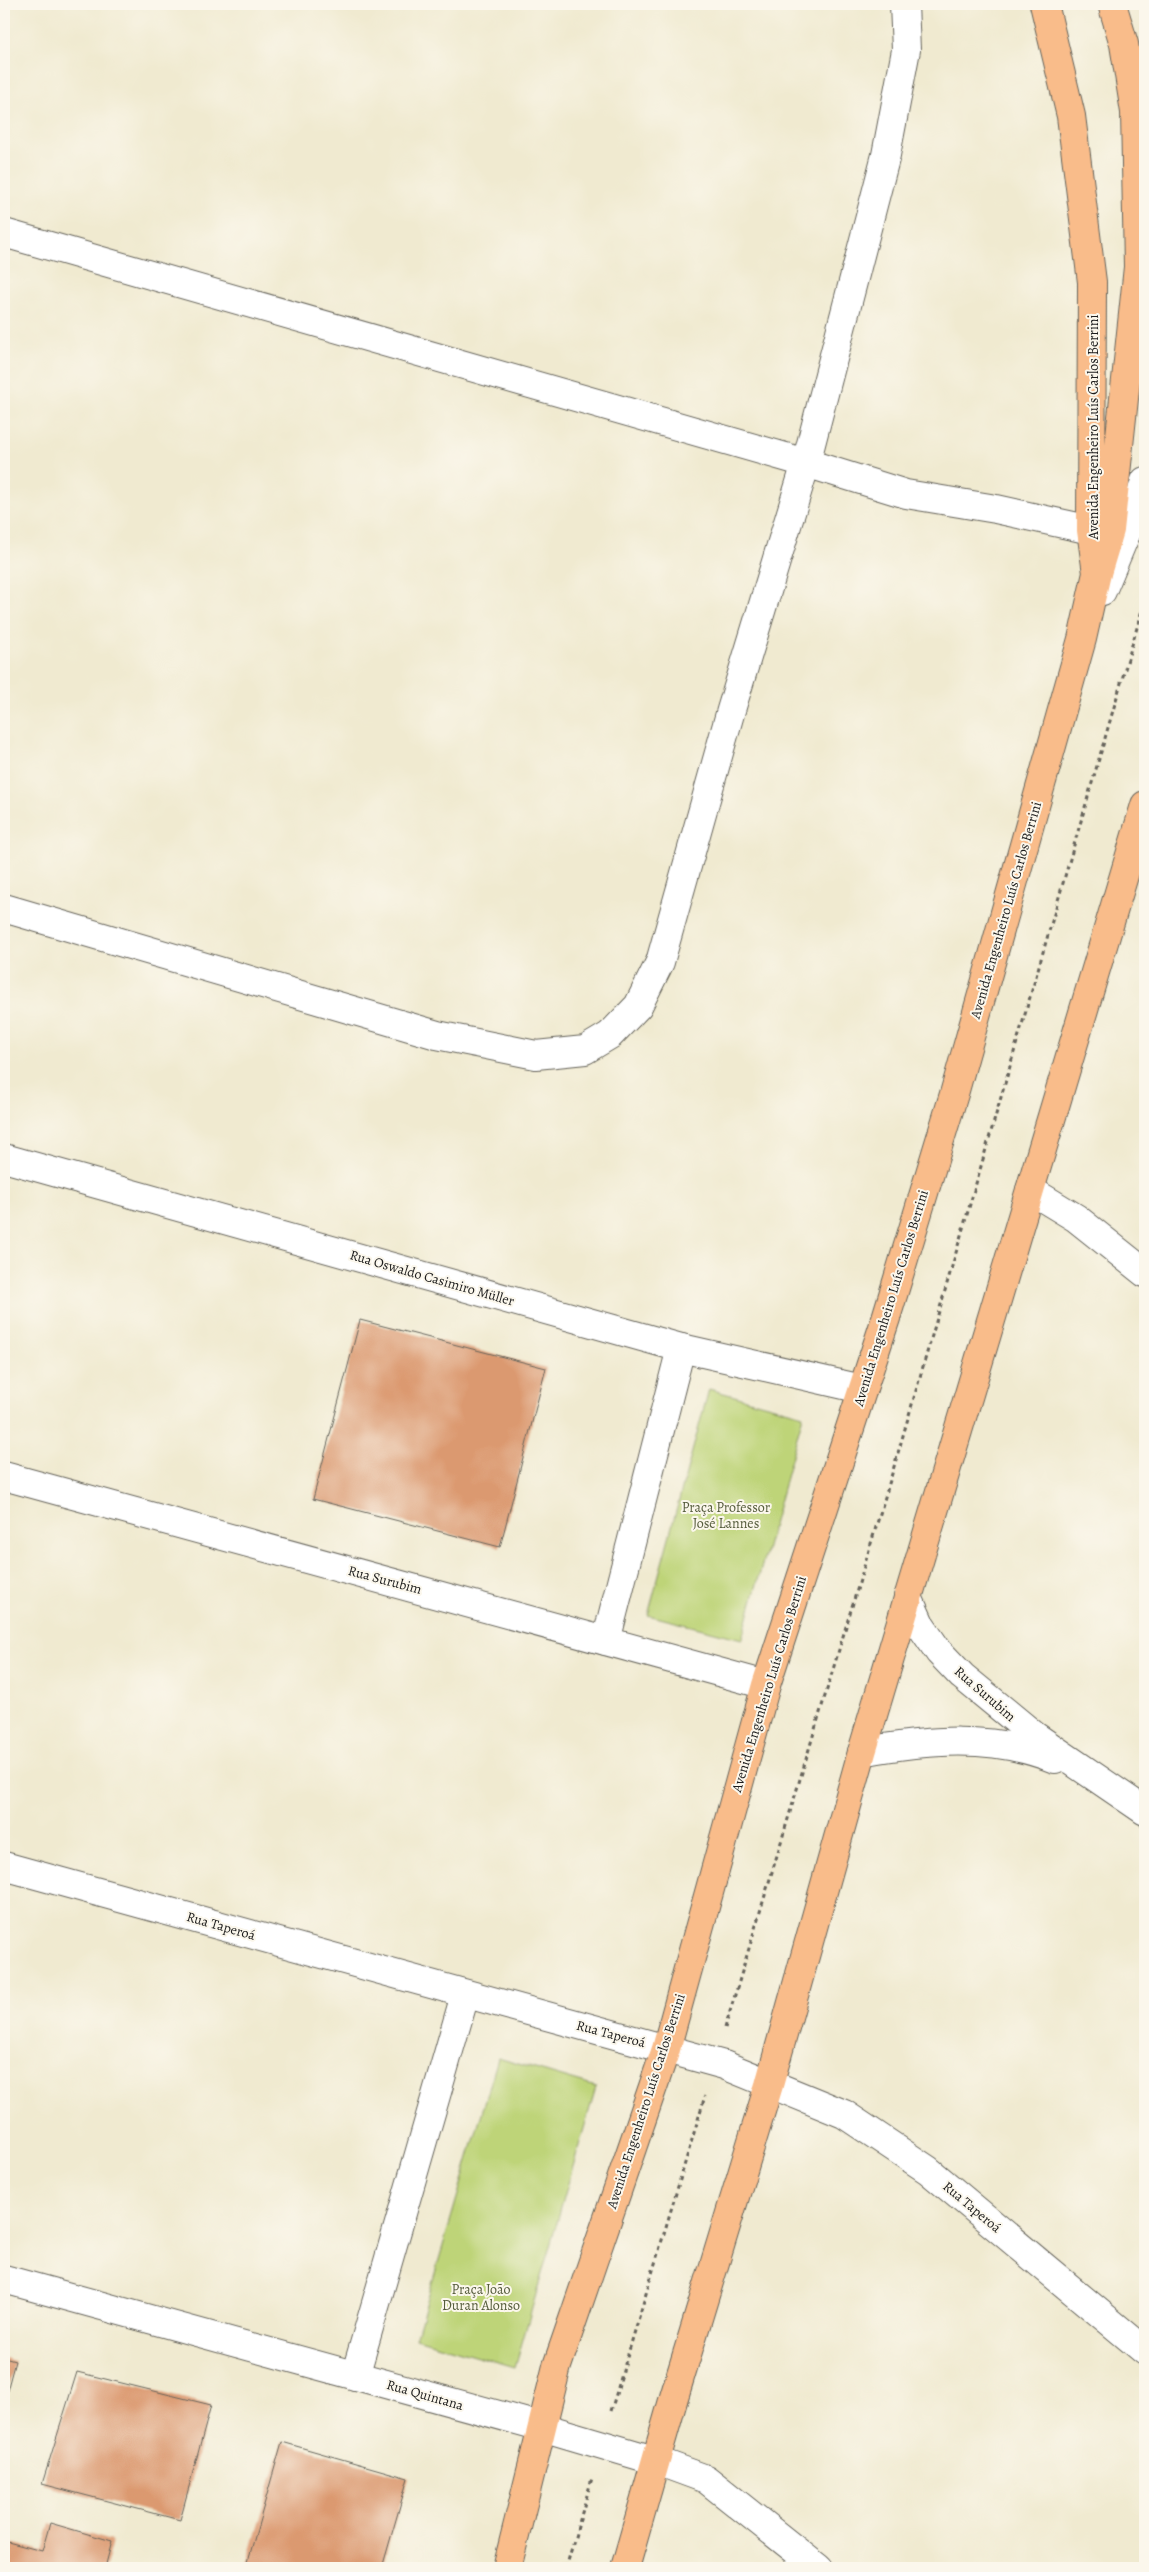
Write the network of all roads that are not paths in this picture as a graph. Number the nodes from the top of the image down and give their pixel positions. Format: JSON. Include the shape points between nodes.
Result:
{"nodes":[{"id":1,"x":904,"y":4,"type":"edge"},
{"id":2,"x":1044,"y":4,"type":"edge"},
{"id":3,"x":1112,"y":4,"type":"edge"},
{"id":4,"x":4,"y":233,"type":"edge"},
{"id":5,"x":806,"y":462,"type":"junction"},
{"id":6,"x":1145,"y":480,"type":"edge"},
{"id":7,"x":1091,"y":530,"type":"junction"},
{"id":8,"x":1096,"y":573,"type":"junction"},
{"id":9,"x":1082,"y":639,"type":"junction"},
{"id":10,"x":1145,"y":805,"type":"edge"},
{"id":11,"x":4,"y":908,"type":"edge"},
{"id":12,"x":4,"y":1158,"type":"edge"},
{"id":13,"x":1030,"y":1190,"type":"junction"},
{"id":14,"x":1145,"y":1273,"type":"edge"},
{"id":15,"x":681,"y":1348,"type":"junction"},
{"id":16,"x":862,"y":1389,"type":"junction"},
{"id":17,"x":4,"y":1476,"type":"edge"},
{"id":18,"x":908,"y":1598,"type":"junction"},
{"id":19,"x":606,"y":1641,"type":"junction"},
{"id":20,"x":766,"y":1685,"type":"junction"},
{"id":21,"x":862,"y":1752,"type":"junction"},
{"id":22,"x":1083,"y":1771,"type":"junction"},
{"id":23,"x":1145,"y":1810,"type":"edge"},
{"id":24,"x":4,"y":1866,"type":"edge"},
{"id":25,"x":466,"y":1995,"type":"junction"},
{"id":26,"x":666,"y":2049,"type":"junction"},
{"id":27,"x":768,"y":2084,"type":"junction"},
{"id":28,"x":4,"y":2279,"type":"edge"},
{"id":29,"x":1145,"y":2351,"type":"edge"},
{"id":30,"x":355,"y":2376,"type":"junction"},
{"id":31,"x":542,"y":2427,"type":"junction"},
{"id":32,"x":657,"y":2461,"type":"junction"},
{"id":33,"x":506,"y":2568,"type":"edge"},
{"id":34,"x":625,"y":2568,"type":"edge"},
{"id":35,"x":818,"y":2568,"type":"edge"}],
"edges":[{"from":1,"to":5,"type":"street","via":[[906,50],[886,155]]},
{"from":2,"to":7,"type":"main road","name":"Avenida Engenheiro Luís Carlos Berrini","via":[[1071,116],[1092,282]]},
{"from":3,"to":8,"type":"main road","via":[[1124,44],[1135,112],[1138,268],[1110,530]]},
{"from":4,"to":5,"type":"street"},
{"from":5,"to":7,"type":"street","via":[[906,494]]},
{"from":5,"to":11,"type":"street","via":[[660,962],[638,1006],[610,1035],[585,1050],[536,1055],[438,1035]]},
{"from":6,"to":9,"type":"street","via":[[1138,505]]},
{"from":7,"to":8,"type":"main road","name":"Avenida Engenheiro Luís Carlos Berrini"},
{"from":8,"to":9,"type":"main road","name":"Avenida Engenheiro Luís Carlos Berrini"},
{"from":9,"to":16,"type":"main road","name":"Avenida Engenheiro Luís Carlos Berrini","via":[[954,1094]]},
{"from":10,"to":13,"type":"main road"},
{"from":12,"to":15,"type":"street","name":"Rua Oswaldo Casimiro Müller"},
{"from":13,"to":14,"type":"street","via":[[1076,1218]]},
{"from":13,"to":18,"type":"main road"},
{"from":15,"to":16,"type":"street","name":"Rua Oswaldo Casimiro Müller"},
{"from":15,"to":19,"type":"street"},
{"from":16,"to":20,"type":"main road","name":"Avenida Engenheiro Luís Carlos Berrini"},
{"from":17,"to":19,"type":"street","name":"Rua Surubim"},
{"from":18,"to":21,"type":"main road"},
{"from":18,"to":22,"type":"street","name":"Rua Surubim","via":[[921,1626],[939,1652],[962,1676]]},
{"from":19,"to":20,"type":"street","name":"Rua Surubim"},
{"from":20,"to":26,"type":"main road","name":"Avenida Engenheiro Luís Carlos Berrini"},
{"from":21,"to":22,"type":"street","name":"Rua Surubim","via":[[909,1744],[974,1741],[1012,1746]]},
{"from":21,"to":27,"type":"main road"},
{"from":22,"to":23,"type":"street","name":"Rua Surubim"},
{"from":24,"to":25,"type":"street","name":"Rua Taperoá"},
{"from":25,"to":26,"type":"street","name":"Rua Taperoá"},
{"from":25,"to":30,"type":"street"},
{"from":26,"to":27,"type":"street","name":"Rua Taperoá","via":[[715,2063]]},
{"from":26,"to":31,"type":"main road","name":"Avenida Engenheiro Luís Carlos Berrini","via":[[557,2366]]},
{"from":27,"to":29,"type":"street","name":"Rua Taperoá","via":[[844,2114],[928,2170]]},
{"from":27,"to":32,"type":"main road"},
{"from":28,"to":30,"type":"street","name":"Rua Quintana"},
{"from":30,"to":31,"type":"street","name":"Rua Quintana"},
{"from":31,"to":32,"type":"street","name":"Rua Quintana"},
{"from":31,"to":33,"type":"main road","name":"Avenida Engenheiro Luís Carlos Berrini"},
{"from":32,"to":34,"type":"main road"},
{"from":32,"to":35,"type":"street","name":"Rua Quintana","via":[[706,2479]]}]}
